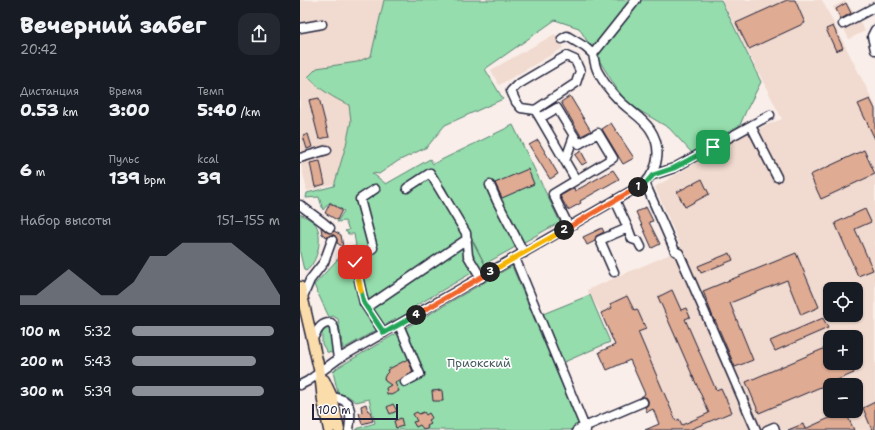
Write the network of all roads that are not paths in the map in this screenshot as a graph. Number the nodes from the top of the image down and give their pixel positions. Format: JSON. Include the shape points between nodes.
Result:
{"nodes":[{"id":1,"x":636,"y":0,"type":"edge"},
{"id":2,"x":875,"y":7,"type":"edge"},
{"id":3,"x":322,"y":24,"type":"dead end"},
{"id":4,"x":843,"y":24,"type":"dead end"},
{"id":5,"x":300,"y":28,"type":"edge"},
{"id":6,"x":875,"y":30,"type":"edge"},
{"id":7,"x":562,"y":39,"type":"dead end"},
{"id":8,"x":875,"y":50,"type":"edge"},
{"id":9,"x":593,"y":54,"type":"junction"},
{"id":10,"x":534,"y":110,"type":"junction"},
{"id":11,"x":770,"y":115,"type":"dead end"},
{"id":12,"x":540,"y":118,"type":"junction"},
{"id":13,"x":751,"y":126,"type":"junction"},
{"id":14,"x":574,"y":136,"type":"junction"},
{"id":15,"x":327,"y":150,"type":"dead end"},
{"id":16,"x":300,"y":158,"type":"edge"},
{"id":17,"x":565,"y":161,"type":"junction"},
{"id":18,"x":653,"y":175,"type":"junction"},
{"id":19,"x":777,"y":177,"type":"dead end"},
{"id":20,"x":576,"y":180,"type":"junction"},
{"id":21,"x":646,"y":183,"type":"junction"},
{"id":22,"x":490,"y":185,"type":"dead end"},
{"id":23,"x":406,"y":188,"type":"dead end"},
{"id":24,"x":375,"y":189,"type":"dead end"},
{"id":25,"x":615,"y":200,"type":"junction"},
{"id":26,"x":300,"y":205,"type":"edge"},
{"id":27,"x":568,"y":227,"type":"junction"},
{"id":28,"x":330,"y":228,"type":"dead end"},
{"id":29,"x":628,"y":228,"type":"junction"},
{"id":30,"x":467,"y":239,"type":"junction"},
{"id":31,"x":332,"y":240,"type":"dead end"},
{"id":32,"x":641,"y":247,"type":"dead end"},
{"id":33,"x":524,"y":253,"type":"junction"},
{"id":34,"x":515,"y":258,"type":"junction"},
{"id":35,"x":614,"y":272,"type":"dead end"},
{"id":36,"x":481,"y":278,"type":"junction"},
{"id":37,"x":300,"y":287,"type":"edge"},
{"id":38,"x":302,"y":299,"type":"junction"},
{"id":39,"x":367,"y":307,"type":"junction"},
{"id":40,"x":399,"y":325,"type":"junction"},
{"id":41,"x":384,"y":333,"type":"junction"},
{"id":42,"x":312,"y":340,"type":"junction"},
{"id":43,"x":338,"y":359,"type":"junction"},
{"id":44,"x":320,"y":373,"type":"junction"},
{"id":45,"x":405,"y":382,"type":"dead end"},
{"id":46,"x":300,"y":385,"type":"edge"},
{"id":47,"x":328,"y":399,"type":"junction"},
{"id":48,"x":643,"y":402,"type":"dead end"},
{"id":49,"x":586,"y":428,"type":"edge"},
{"id":50,"x":329,"y":430,"type":"edge"},
{"id":51,"x":339,"y":430,"type":"edge"},
{"id":52,"x":349,"y":430,"type":"edge"},
{"id":53,"x":577,"y":430,"type":"edge"},
{"id":54,"x":756,"y":430,"type":"edge"},
{"id":55,"x":767,"y":430,"type":"edge"},
{"id":56,"x":775,"y":430,"type":"edge"}],
"edges":[{"from":1,"to":9,"type":"street"},
{"from":2,"to":4,"type":"street"},
{"from":3,"to":5,"type":"street"},
{"from":6,"to":8,"type":"street","via":[[872,36]]},
{"from":7,"to":9,"type":"street","via":[[567,36]]},
{"from":9,"to":18,"type":"street","via":[[597,71],[618,99],[650,129],[658,156]]},
{"from":10,"to":10,"type":"street","via":[[576,83],[580,71],[575,60],[566,56],[511,91],[521,108]]},
{"from":10,"to":12,"type":"street"},
{"from":11,"to":13,"type":"street"},
{"from":12,"to":14,"type":"street","via":[[557,108]]},
{"from":12,"to":17,"type":"street"},
{"from":13,"to":18,"type":"street","via":[[674,168]]},
{"from":13,"to":19,"type":"street"},
{"from":14,"to":17,"type":"street"},
{"from":14,"to":20,"type":"street","via":[[579,144],[598,133],[613,158]]},
{"from":15,"to":16,"type":"street"},
{"from":17,"to":20,"type":"street"},
{"from":18,"to":21,"type":"street"},
{"from":20,"to":27,"type":"street","via":[[553,194]]},
{"from":21,"to":25,"type":"street"},
{"from":21,"to":54,"type":"street"},
{"from":22,"to":33,"type":"street"},
{"from":23,"to":30,"type":"street","via":[[430,173],[466,233]]},
{"from":24,"to":39,"type":"street","via":[[360,200],[372,248],[355,262]]},
{"from":25,"to":27,"type":"street"},
{"from":25,"to":29,"type":"street"},
{"from":26,"to":28,"type":"street"},
{"from":27,"to":33,"type":"street"},
{"from":29,"to":32,"type":"street","via":[[632,239],[638,241]]},
{"from":29,"to":35,"type":"street","via":[[600,240]]},
{"from":30,"to":36,"type":"street","via":[[468,256]]},
{"from":30,"to":39,"type":"street"},
{"from":31,"to":38,"type":"street","via":[[324,262],[310,280]]},
{"from":33,"to":34,"type":"street"},
{"from":34,"to":36,"type":"street"},
{"from":34,"to":49,"type":"street"},
{"from":36,"to":40,"type":"street"},
{"from":37,"to":38,"type":"main road"},
{"from":38,"to":42,"type":"main road"},
{"from":39,"to":41,"type":"street"},
{"from":40,"to":41,"type":"street"},
{"from":40,"to":45,"type":"street","via":[[420,374]]},
{"from":41,"to":43,"type":"street"},
{"from":42,"to":43,"type":"street","via":[[321,325],[331,322]]},
{"from":42,"to":44,"type":"main road"},
{"from":43,"to":44,"type":"street"},
{"from":44,"to":46,"type":"street"},
{"from":44,"to":47,"type":"main road"},
{"from":47,"to":50,"type":"main road"},
{"from":47,"to":51,"type":"main road"},
{"from":47,"to":52,"type":"street","via":[[344,400],[350,407]]},
{"from":48,"to":49,"type":"street"},
{"from":49,"to":53,"type":"street"},
{"from":55,"to":56,"type":"street","via":[[774,427]]}]}
